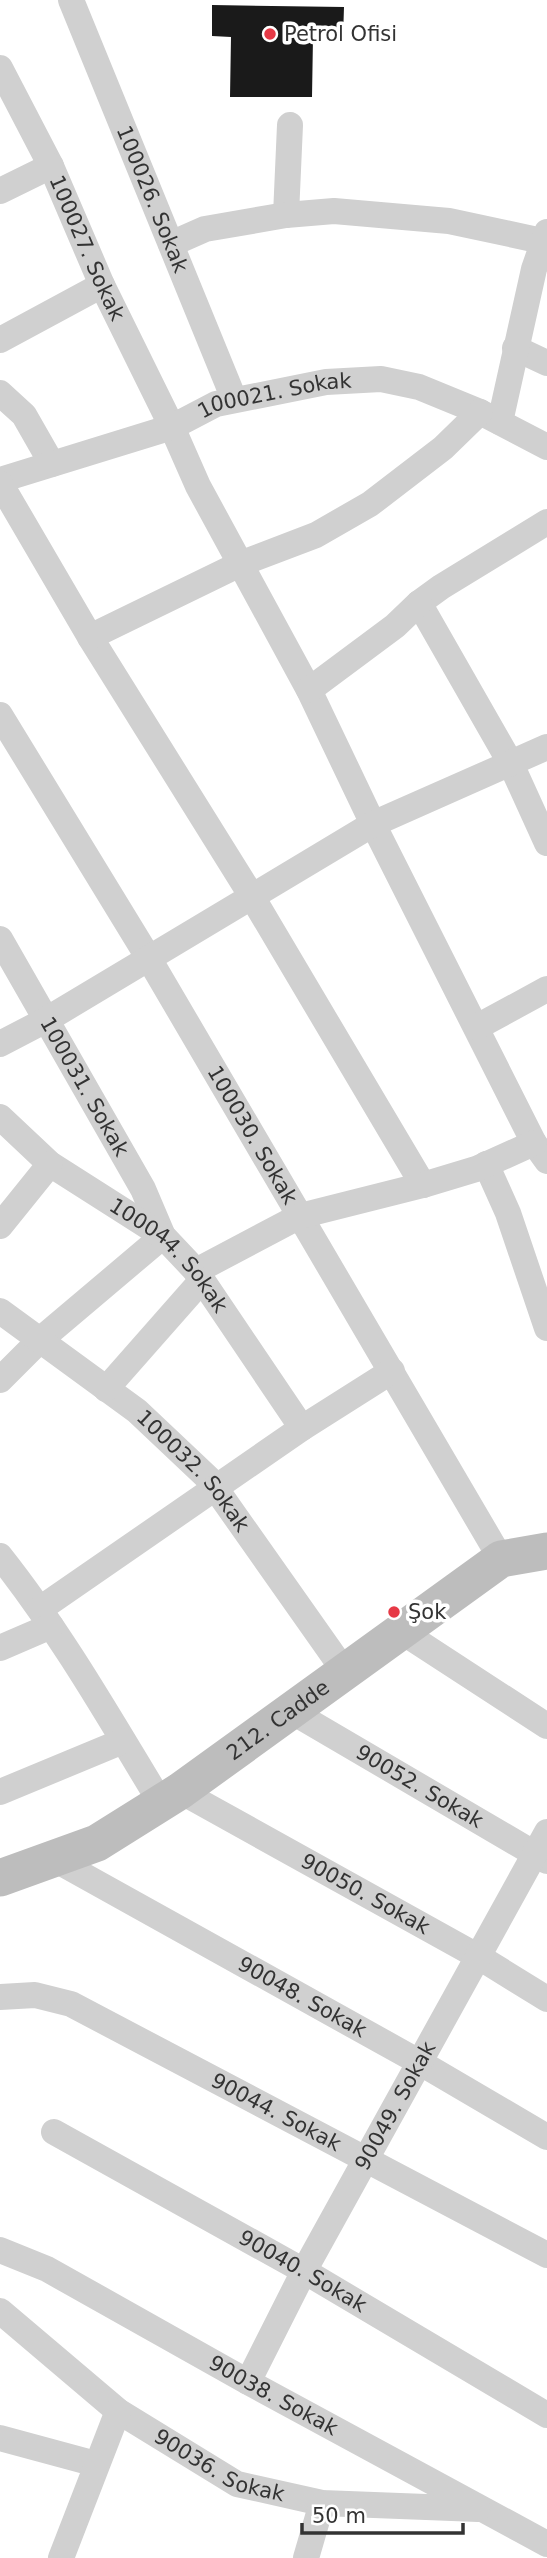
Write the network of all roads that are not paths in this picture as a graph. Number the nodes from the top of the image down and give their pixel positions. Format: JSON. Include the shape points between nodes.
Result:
{"nodes":[{"id":1,"x":71,"y":0,"type":"edge"},
{"id":2,"x":0,"y":68,"type":"edge"},
{"id":3,"x":290,"y":125,"type":"dead end"},
{"id":4,"x":51,"y":166,"type":"junction"},
{"id":5,"x":0,"y":191,"type":"edge"},
{"id":6,"x":286,"y":215,"type":"junction"},
{"id":7,"x":546,"y":238,"type":"edge"},
{"id":8,"x":171,"y":244,"type":"junction"},
{"id":9,"x":102,"y":285,"type":"junction"},
{"id":10,"x":0,"y":340,"type":"edge"},
{"id":11,"x":515,"y":348,"type":"junction"},
{"id":12,"x":547,"y":363,"type":"edge"},
{"id":13,"x":0,"y":393,"type":"edge"},
{"id":14,"x":234,"y":399,"type":"junction"},
{"id":15,"x":490,"y":417,"type":"junction"},
{"id":16,"x":172,"y":427,"type":"junction"},
{"id":17,"x":547,"y":447,"type":"edge"},
{"id":18,"x":52,"y":464,"type":"junction"},
{"id":19,"x":0,"y":482,"type":"edge"},
{"id":20,"x":547,"y":522,"type":"edge"},
{"id":21,"x":240,"y":564,"type":"junction"},
{"id":22,"x":419,"y":603,"type":"junction"},
{"id":23,"x":90,"y":637,"type":"junction"},
{"id":24,"x":309,"y":690,"type":"junction"},
{"id":25,"x":0,"y":715,"type":"edge"},
{"id":26,"x":547,"y":747,"type":"edge"},
{"id":27,"x":511,"y":764,"type":"junction"},
{"id":28,"x":373,"y":824,"type":"junction"},
{"id":29,"x":547,"y":843,"type":"edge"},
{"id":30,"x":251,"y":895,"type":"junction"},
{"id":31,"x":0,"y":939,"type":"edge"},
{"id":32,"x":148,"y":957,"type":"junction"},
{"id":33,"x":547,"y":989,"type":"edge"},
{"id":34,"x":46,"y":1020,"type":"junction"},
{"id":35,"x":477,"y":1027,"type":"junction"},
{"id":36,"x":0,"y":1044,"type":"edge"},
{"id":37,"x":0,"y":1118,"type":"edge"},
{"id":38,"x":541,"y":1152,"type":"edge"},
{"id":39,"x":50,"y":1164,"type":"junction"},
{"id":40,"x":486,"y":1164,"type":"junction"},
{"id":41,"x":423,"y":1185,"type":"junction"},
{"id":42,"x":300,"y":1216,"type":"junction"},
{"id":43,"x":0,"y":1226,"type":"edge"},
{"id":44,"x":163,"y":1236,"type":"junction"},
{"id":45,"x":199,"y":1275,"type":"junction"},
{"id":46,"x":0,"y":1311,"type":"edge"},
{"id":47,"x":547,"y":1328,"type":"edge"},
{"id":48,"x":40,"y":1340,"type":"junction"},
{"id":49,"x":392,"y":1371,"type":"junction"},
{"id":50,"x":0,"y":1380,"type":"edge"},
{"id":51,"x":106,"y":1389,"type":"junction"},
{"id":52,"x":302,"y":1428,"type":"junction"},
{"id":53,"x":215,"y":1488,"type":"junction"},
{"id":54,"x":547,"y":1551,"type":"edge"},
{"id":55,"x":0,"y":1556,"type":"edge"},
{"id":56,"x":501,"y":1559,"type":"junction"},
{"id":57,"x":45,"y":1618,"type":"junction"},
{"id":58,"x":401,"y":1631,"type":"junction"},
{"id":59,"x":0,"y":1648,"type":"edge"},
{"id":60,"x":345,"y":1672,"type":"junction"},
{"id":61,"x":291,"y":1711,"type":"junction"},
{"id":62,"x":547,"y":1726,"type":"edge"},
{"id":63,"x":123,"y":1741,"type":"junction"},
{"id":64,"x":0,"y":1792,"type":"edge"},
{"id":65,"x":171,"y":1797,"type":"junction"},
{"id":66,"x":543,"y":1849,"type":"edge"},
{"id":67,"x":54,"y":1859,"type":"junction"},
{"id":68,"x":0,"y":1878,"type":"edge"},
{"id":69,"x":479,"y":1956,"type":"junction"},
{"id":70,"x":0,"y":1997,"type":"edge"},
{"id":71,"x":547,"y":1999,"type":"edge"},
{"id":72,"x":419,"y":2062,"type":"junction"},
{"id":73,"x":54,"y":2132,"type":"dead end"},
{"id":74,"x":547,"y":2137,"type":"edge"},
{"id":75,"x":366,"y":2160,"type":"junction"},
{"id":76,"x":0,"y":2250,"type":"edge"},
{"id":77,"x":547,"y":2255,"type":"edge"},
{"id":78,"x":304,"y":2272,"type":"junction"},
{"id":79,"x":0,"y":2311,"type":"edge"},
{"id":80,"x":248,"y":2382,"type":"junction"},
{"id":81,"x":118,"y":2411,"type":"junction"},
{"id":82,"x":547,"y":2415,"type":"edge"},
{"id":83,"x":0,"y":2438,"type":"edge"},
{"id":84,"x":96,"y":2463,"type":"junction"},
{"id":85,"x":322,"y":2503,"type":"junction"},
{"id":86,"x":484,"y":2510,"type":"junction"},
{"id":87,"x":547,"y":2544,"type":"edge"},
{"id":88,"x":61,"y":2558,"type":"edge"},
{"id":89,"x":306,"y":2558,"type":"edge"}],
"edges":[{"from":1,"to":8,"type":"street","name":"100026. Sokak"},
{"from":2,"to":4,"type":"street","name":"100027. Sokak"},
{"from":3,"to":6,"type":"street"},
{"from":4,"to":5,"type":"street"},
{"from":4,"to":9,"type":"street","name":"100027. Sokak"},
{"from":6,"to":7,"type":"street","via":[[334,211],[449,221]]},
{"from":6,"to":8,"type":"street","via":[[205,229]]},
{"from":7,"to":11,"type":"street"},
{"from":8,"to":14,"type":"street","name":"100026. Sokak"},
{"from":9,"to":10,"type":"street"},
{"from":9,"to":16,"type":"street","name":"100027. Sokak"},
{"from":11,"to":12,"type":"street"},
{"from":11,"to":15,"type":"street"},
{"from":13,"to":18,"type":"street","via":[[24,415]]},
{"from":14,"to":15,"type":"street","name":"100021. Sokak","via":[[326,382],[381,379],[419,387]]},
{"from":14,"to":16,"type":"street","name":"100021. Sokak"},
{"from":15,"to":17,"type":"street","name":"100021. Sokak"},
{"from":15,"to":21,"type":"street","via":[[370,504],[316,535]]},
{"from":16,"to":18,"type":"street","name":"100021. Sokak"},
{"from":16,"to":21,"type":"street","name":"100027. Sokak"},
{"from":18,"to":19,"type":"street","name":"100021. Sokak"},
{"from":19,"to":23,"type":"street"},
{"from":20,"to":22,"type":"street"},
{"from":21,"to":23,"type":"street"},
{"from":21,"to":24,"type":"street","name":"100027. Sokak"},
{"from":22,"to":24,"type":"street"},
{"from":22,"to":27,"type":"street"},
{"from":23,"to":30,"type":"street"},
{"from":24,"to":28,"type":"street","name":"100027. Sokak"},
{"from":25,"to":32,"type":"street","name":"100030. Sokak"},
{"from":26,"to":27,"type":"street"},
{"from":27,"to":28,"type":"street"},
{"from":27,"to":29,"type":"street"},
{"from":28,"to":30,"type":"street"},
{"from":28,"to":35,"type":"street","name":"100027. Sokak"},
{"from":30,"to":32,"type":"street"},
{"from":30,"to":41,"type":"street"},
{"from":31,"to":34,"type":"street","name":"100031. Sokak"},
{"from":32,"to":34,"type":"street"},
{"from":32,"to":42,"type":"street","name":"100030. Sokak"},
{"from":33,"to":35,"type":"street"},
{"from":34,"to":36,"type":"street"},
{"from":34,"to":44,"type":"street","name":"100031. Sokak","via":[[142,1189]]},
{"from":35,"to":38,"type":"street","name":"100027. Sokak"},
{"from":37,"to":39,"type":"street","name":"100044. Sokak"},
{"from":38,"to":40,"type":"street"},
{"from":39,"to":43,"type":"street"},
{"from":39,"to":44,"type":"street","name":"100044. Sokak"},
{"from":40,"to":41,"type":"street"},
{"from":40,"to":47,"type":"street","via":[[508,1213]]},
{"from":41,"to":42,"type":"street"},
{"from":42,"to":45,"type":"street"},
{"from":42,"to":49,"type":"street","name":"100030. Sokak"},
{"from":44,"to":45,"type":"street","name":"100044. Sokak"},
{"from":44,"to":48,"type":"street"},
{"from":45,"to":51,"type":"street"},
{"from":45,"to":52,"type":"street","name":"100044. Sokak"},
{"from":46,"to":48,"type":"street","name":"100032. Sokak"},
{"from":48,"to":50,"type":"street"},
{"from":48,"to":51,"type":"street","name":"100032. Sokak"},
{"from":49,"to":52,"type":"street"},
{"from":49,"to":56,"type":"street","name":"100030. Sokak"},
{"from":51,"to":53,"type":"street","name":"100032. Sokak","via":[[137,1411]]},
{"from":52,"to":53,"type":"street"},
{"from":53,"to":57,"type":"street"},
{"from":53,"to":60,"type":"street","name":"100032. Sokak"},
{"from":54,"to":56,"type":"street","name":"212. Cadde"},
{"from":55,"to":57,"type":"street"},
{"from":56,"to":58,"type":"street","name":"212. Cadde"},
{"from":57,"to":59,"type":"street"},
{"from":57,"to":63,"type":"street"},
{"from":58,"to":60,"type":"street","name":"212. Cadde"},
{"from":58,"to":62,"type":"street"},
{"from":60,"to":61,"type":"street","name":"212. Cadde"},
{"from":61,"to":65,"type":"street","name":"212. Cadde"},
{"from":61,"to":66,"type":"street","name":"90052. Sokak"},
{"from":63,"to":64,"type":"street"},
{"from":63,"to":65,"type":"street"},
{"from":65,"to":67,"type":"street","name":"212. Cadde","via":[[97,1843]]},
{"from":65,"to":69,"type":"street","name":"90050. Sokak"},
{"from":66,"to":69,"type":"street","name":"90049. Sokak"},
{"from":67,"to":68,"type":"street","name":"212. Cadde"},
{"from":67,"to":72,"type":"street","name":"90048. Sokak"},
{"from":69,"to":71,"type":"street","name":"90050. Sokak"},
{"from":69,"to":72,"type":"street","name":"90049. Sokak"},
{"from":70,"to":75,"type":"street","name":"90044. Sokak","via":[[35,1995],[71,2004]]},
{"from":72,"to":74,"type":"street","name":"90048. Sokak"},
{"from":72,"to":75,"type":"street","name":"90049. Sokak"},
{"from":73,"to":78,"type":"street","name":"90040. Sokak"},
{"from":75,"to":77,"type":"street","name":"90044. Sokak"},
{"from":75,"to":78,"type":"street","name":"90049. Sokak"},
{"from":76,"to":80,"type":"street","name":"90038. Sokak","via":[[47,2269]]},
{"from":78,"to":80,"type":"street","name":"90049. Sokak"},
{"from":78,"to":82,"type":"street","name":"90040. Sokak"},
{"from":79,"to":81,"type":"street","name":"90036. Sokak"},
{"from":80,"to":86,"type":"street","name":"90038. Sokak"},
{"from":81,"to":84,"type":"street"},
{"from":81,"to":85,"type":"street","name":"90036. Sokak","via":[[237,2484]]},
{"from":83,"to":84,"type":"street"},
{"from":84,"to":88,"type":"street"},
{"from":85,"to":86,"type":"street","name":"90036. Sokak"},
{"from":85,"to":89,"type":"street"},
{"from":86,"to":87,"type":"street","name":"90038. Sokak"}]}
